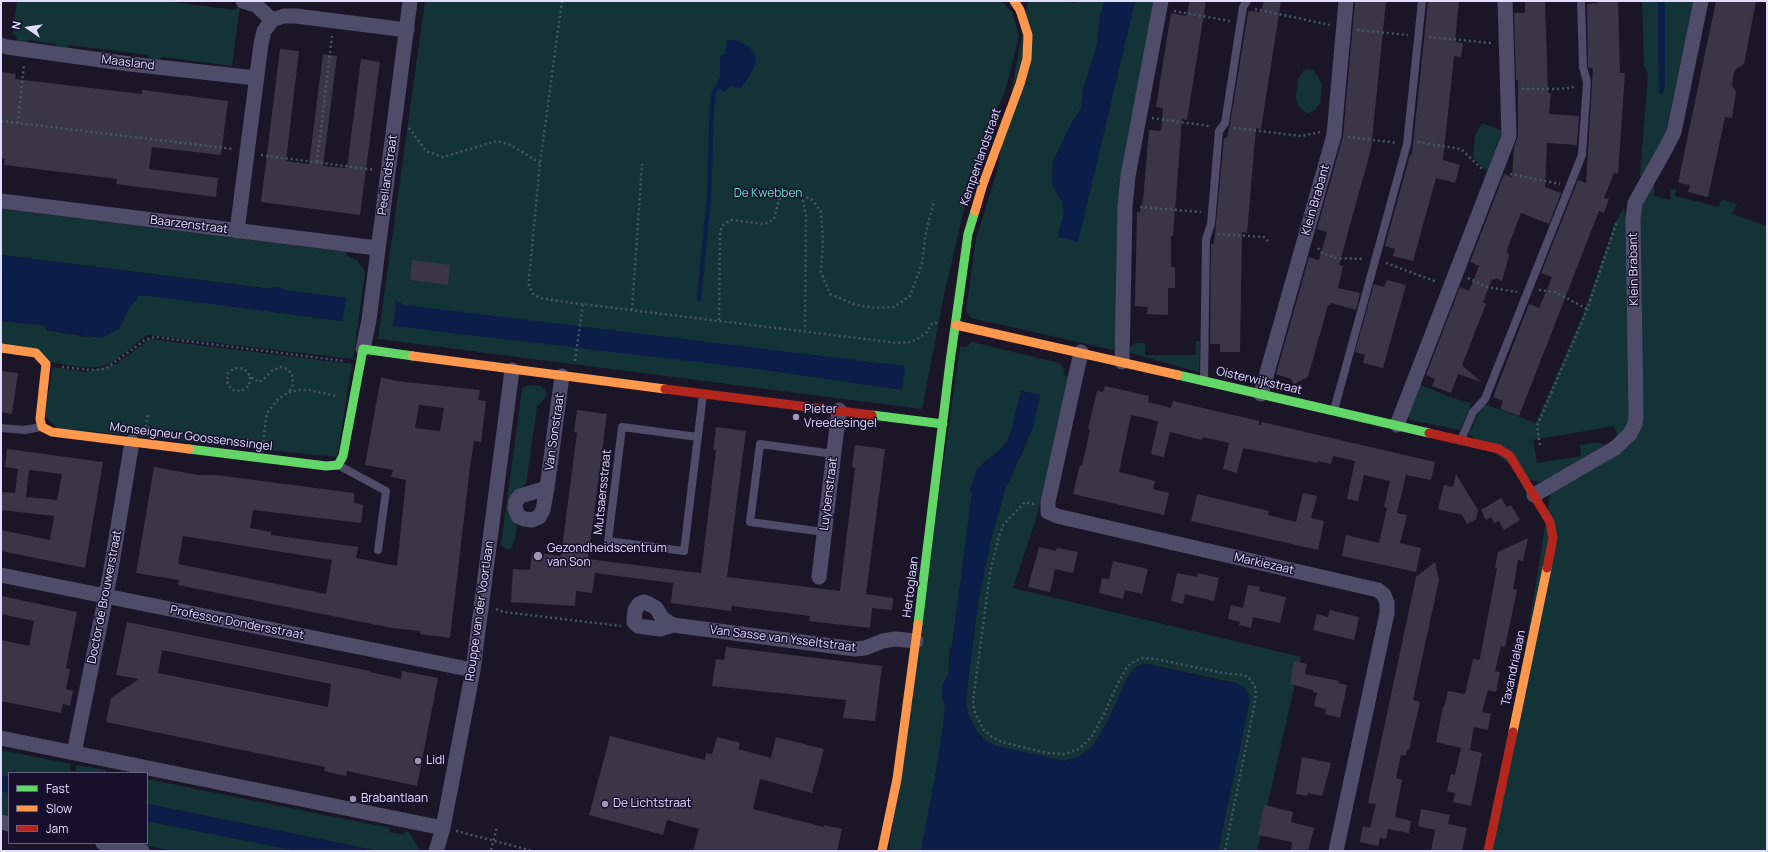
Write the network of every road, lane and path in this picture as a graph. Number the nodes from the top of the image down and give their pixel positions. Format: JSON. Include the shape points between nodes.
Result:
{"nodes":[{"id":1,"x":243,"y":1,"type":"edge"},
{"id":2,"x":410,"y":1,"type":"edge"},
{"id":3,"x":562,"y":1,"type":"edge"},
{"id":4,"x":1014,"y":1,"type":"edge"},
{"id":5,"x":1346,"y":1,"type":"edge"},
{"id":6,"x":1422,"y":1,"type":"edge"},
{"id":7,"x":1505,"y":1,"type":"edge"},
{"id":8,"x":1582,"y":1,"type":"edge"},
{"id":9,"x":1701,"y":1,"type":"edge"},
{"id":10,"x":1245,"y":4,"type":"edge"},
{"id":11,"x":1161,"y":5,"type":"edge"},
{"id":12,"x":272,"y":20,"type":"junction"},
{"id":13,"x":334,"y":21,"type":"junction"},
{"id":14,"x":1240,"y":23,"type":"junction"},
{"id":15,"x":1344,"y":29,"type":"junction"},
{"id":16,"x":407,"y":30,"type":"junction"},
{"id":17,"x":1419,"y":36,"type":"junction"},
{"id":18,"x":1,"y":45,"type":"edge"},
{"id":19,"x":1506,"y":45,"type":"junction"},
{"id":20,"x":26,"y":50,"type":"junction"},
{"id":21,"x":256,"y":78,"type":"junction"},
{"id":22,"x":1587,"y":82,"type":"junction"},
{"id":23,"x":1507,"y":89,"type":"junction"},
{"id":24,"x":397,"y":111,"type":"junction"},
{"id":25,"x":1140,"y":116,"type":"junction"},
{"id":26,"x":1,"y":121,"type":"edge"},
{"id":27,"x":18,"y":123,"type":"junction"},
{"id":28,"x":1222,"y":127,"type":"junction"},
{"id":29,"x":1334,"y":132,"type":"junction"},
{"id":30,"x":1407,"y":142,"type":"junction"},
{"id":31,"x":247,"y":152,"type":"junction"},
{"id":32,"x":317,"y":162,"type":"junction"},
{"id":33,"x":540,"y":163,"type":"junction"},
{"id":34,"x":642,"y":164,"type":"dead end"},
{"id":35,"x":388,"y":172,"type":"junction"},
{"id":36,"x":1494,"y":174,"type":"junction"},
{"id":37,"x":1570,"y":186,"type":"junction"},
{"id":38,"x":802,"y":195,"type":"junction"},
{"id":39,"x":934,"y":200,"type":"dead end"},
{"id":40,"x":1,"y":201,"type":"edge"},
{"id":41,"x":1635,"y":204,"type":"junction"},
{"id":42,"x":1125,"y":207,"type":"junction"},
{"id":43,"x":1212,"y":212,"type":"junction"},
{"id":44,"x":236,"y":231,"type":"junction"},
{"id":45,"x":1208,"y":234,"type":"junction"},
{"id":46,"x":1268,"y":241,"type":"dead end"},
{"id":47,"x":378,"y":248,"type":"junction"},
{"id":48,"x":1456,"y":271,"type":"junction"},
{"id":49,"x":1528,"y":292,"type":"junction"},
{"id":50,"x":583,"y":304,"type":"junction"},
{"id":51,"x":632,"y":310,"type":"junction"},
{"id":52,"x":1587,"y":310,"type":"junction"},
{"id":53,"x":719,"y":320,"type":"junction"},
{"id":54,"x":956,"y":325,"type":"junction"},
{"id":55,"x":805,"y":330,"type":"junction"},
{"id":56,"x":1,"y":348,"type":"edge"},
{"id":57,"x":363,"y":349,"type":"junction"},
{"id":58,"x":1081,"y":352,"type":"junction"},
{"id":59,"x":574,"y":362,"type":"dead end"},
{"id":60,"x":1122,"y":362,"type":"junction"},
{"id":61,"x":46,"y":364,"type":"junction"},
{"id":62,"x":360,"y":364,"type":"junction"},
{"id":63,"x":512,"y":370,"type":"junction"},
{"id":64,"x":562,"y":376,"type":"junction"},
{"id":65,"x":250,"y":377,"type":"junction"},
{"id":66,"x":1204,"y":381,"type":"junction"},
{"id":67,"x":289,"y":392,"type":"junction"},
{"id":68,"x":703,"y":394,"type":"junction"},
{"id":69,"x":1261,"y":394,"type":"junction"},
{"id":70,"x":354,"y":399,"type":"junction"},
{"id":71,"x":839,"y":410,"type":"junction"},
{"id":72,"x":1333,"y":411,"type":"junction"},
{"id":73,"x":943,"y":424,"type":"junction"},
{"id":74,"x":1397,"y":425,"type":"junction"},
{"id":75,"x":42,"y":427,"type":"junction"},
{"id":76,"x":1,"y":428,"type":"edge"},
{"id":77,"x":698,"y":437,"type":"junction"},
{"id":78,"x":1461,"y":440,"type":"junction"},
{"id":79,"x":132,"y":442,"type":"junction"},
{"id":80,"x":1540,"y":445,"type":"dead end"},
{"id":81,"x":834,"y":454,"type":"junction"},
{"id":82,"x":264,"y":458,"type":"junction"},
{"id":83,"x":338,"y":465,"type":"junction"},
{"id":84,"x":547,"y":488,"type":"dead end"},
{"id":85,"x":1534,"y":495,"type":"junction"},
{"id":86,"x":1048,"y":502,"type":"junction"},
{"id":87,"x":824,"y":532,"type":"junction"},
{"id":88,"x":378,"y":550,"type":"dead end"},
{"id":89,"x":1,"y":576,"type":"edge"},
{"id":90,"x":819,"y":577,"type":"dead end"},
{"id":91,"x":106,"y":597,"type":"junction"},
{"id":92,"x":482,"y":603,"type":"junction"},
{"id":93,"x":673,"y":625,"type":"junction"},
{"id":94,"x":638,"y":626,"type":"junction"},
{"id":95,"x":916,"y":641,"type":"junction"},
{"id":96,"x":473,"y":670,"type":"junction"},
{"id":97,"x":1,"y":738,"type":"edge"},
{"id":98,"x":74,"y":753,"type":"junction"},
{"id":99,"x":126,"y":768,"type":"edge"},
{"id":100,"x":147,"y":772,"type":"edge"},
{"id":101,"x":148,"y":772,"type":"edge"},
{"id":102,"x":497,"y":827,"type":"dead end"},
{"id":103,"x":443,"y":828,"type":"junction"},
{"id":104,"x":494,"y":841,"type":"junction"},
{"id":105,"x":109,"y":845,"type":"edge"},
{"id":106,"x":491,"y":850,"type":"dead end"},
{"id":107,"x":142,"y":851,"type":"edge"},
{"id":108,"x":436,"y":851,"type":"edge"},
{"id":109,"x":533,"y":851,"type":"edge"},
{"id":110,"x":882,"y":851,"type":"edge"},
{"id":111,"x":1224,"y":851,"type":"edge"},
{"id":112,"x":1336,"y":851,"type":"edge"},
{"id":113,"x":1488,"y":851,"type":"edge"}],
"edges":[{"from":1,"to":12,"type":"street","via":[[256,5]]},
{"from":2,"to":16,"type":"street","name":"Peellandstraat"},
{"from":3,"to":33,"type":"path"},
{"from":4,"to":54,"type":"street","name":"Kempenlandstraat","via":[[1020,10],[1028,35],[1027,59],[968,234]]},
{"from":5,"to":15,"type":"street","name":"Klein Brabant"},
{"from":6,"to":17,"type":"lane"},
{"from":7,"to":19,"type":"street"},
{"from":8,"to":22,"type":"lane","via":[[1583,67]]},
{"from":9,"to":41,"type":"street","name":"Klein Brabant","via":[[1674,132]]},
{"from":10,"to":14,"type":"lane"},
{"from":10,"to":15,"type":"path"},
{"from":11,"to":14,"type":"path"},
{"from":11,"to":25,"type":"street"},
{"from":12,"to":13,"type":"street","via":[[284,16]]},
{"from":12,"to":21,"type":"street","via":[[264,31]]},
{"from":13,"to":16,"type":"street"},
{"from":13,"to":32,"type":"path"},
{"from":14,"to":28,"type":"lane","via":[[1225,123]]},
{"from":15,"to":17,"type":"path"},
{"from":15,"to":29,"type":"street","name":"Klein Brabant"},
{"from":16,"to":24,"type":"street","name":"Peellandstraat"},
{"from":17,"to":19,"type":"path"},
{"from":17,"to":30,"type":"lane"},
{"from":18,"to":20,"type":"street","name":"Maasland"},
{"from":19,"to":23,"type":"street"},
{"from":20,"to":21,"type":"street","name":"Maasland"},
{"from":20,"to":27,"type":"path"},
{"from":21,"to":31,"type":"street"},
{"from":22,"to":23,"type":"path","via":[[1570,88]]},
{"from":22,"to":37,"type":"lane","via":[[1582,155]]},
{"from":23,"to":36,"type":"street","via":[[1508,136]]},
{"from":24,"to":33,"type":"path","via":[[426,151],[443,157],[497,141],[511,145]]},
{"from":24,"to":35,"type":"street","name":"Peellandstraat"},
{"from":25,"to":28,"type":"path"},
{"from":25,"to":42,"type":"street","via":[[1128,176]]},
{"from":26,"to":27,"type":"path"},
{"from":27,"to":31,"type":"path"},
{"from":28,"to":29,"type":"path","via":[[1301,136]]},
{"from":28,"to":43,"type":"lane","via":[[1219,131]]},
{"from":29,"to":30,"type":"path"},
{"from":29,"to":69,"type":"street","name":"Klein Brabant"},
{"from":30,"to":36,"type":"path","via":[[1461,149]]},
{"from":30,"to":72,"type":"lane"},
{"from":31,"to":32,"type":"path"},
{"from":31,"to":44,"type":"street"},
{"from":32,"to":35,"type":"path"},
{"from":33,"to":50,"type":"path","via":[[529,286],[533,294],[540,298]]},
{"from":34,"to":51,"type":"path"},
{"from":35,"to":47,"type":"street","name":"Peellandstraat"},
{"from":36,"to":37,"type":"path"},
{"from":36,"to":48,"type":"street"},
{"from":37,"to":49,"type":"lane"},
{"from":38,"to":39,"type":"path","via":[[812,200],[821,212],[821,272],[830,294],[856,305],[876,308],[894,307],[910,296],[922,264]]},
{"from":38,"to":53,"type":"path","via":[[789,193],[779,199],[774,219],[765,224],[731,220],[723,225],[720,231]]},
{"from":38,"to":55,"type":"path","via":[[806,216]]},
{"from":40,"to":44,"type":"street","name":"Baarzenstraat"},
{"from":41,"to":52,"type":"path","via":[[1618,221]]},
{"from":41,"to":85,"type":"street","name":"Klein Brabant","via":[[1635,424],[1630,434],[1615,448]]},
{"from":42,"to":43,"type":"path"},
{"from":42,"to":60,"type":"street"},
{"from":43,"to":45,"type":"lane"},
{"from":44,"to":47,"type":"street","name":"Baarzenstraat"},
{"from":45,"to":46,"type":"path","via":[[1264,237]]},
{"from":45,"to":66,"type":"lane"},
{"from":47,"to":57,"type":"street","name":"Peellandstraat"},
{"from":48,"to":49,"type":"path","via":[[1487,287]]},
{"from":48,"to":74,"type":"street"},
{"from":49,"to":52,"type":"path","via":[[1556,292]]},
{"from":49,"to":78,"type":"lane","via":[[1485,400],[1474,412]]},
{"from":50,"to":51,"type":"path"},
{"from":50,"to":59,"type":"path"},
{"from":51,"to":53,"type":"path"},
{"from":52,"to":80,"type":"path","via":[[1537,426]]},
{"from":53,"to":55,"type":"path"},
{"from":54,"to":55,"type":"path","via":[[932,323],[920,338],[898,343]]},
{"from":54,"to":58,"type":"street","name":"Oisterwijkstraat"},
{"from":54,"to":73,"type":"street","name":"Hertoglaan"},
{"from":56,"to":61,"type":"street","via":[[36,353]]},
{"from":57,"to":62,"type":"street"},
{"from":57,"to":63,"type":"street"},
{"from":58,"to":60,"type":"street","name":"Oisterwijkstraat"},
{"from":58,"to":86,"type":"street"},
{"from":60,"to":66,"type":"street","name":"Oisterwijkstraat"},
{"from":61,"to":62,"type":"path","via":[[91,370],[105,369],[145,340],[155,337]]},
{"from":61,"to":75,"type":"street","via":[[40,419]]},
{"from":62,"to":70,"type":"street"},
{"from":63,"to":64,"type":"street"},
{"from":63,"to":92,"type":"street","name":"Rouppe van der Voortlaan"},
{"from":64,"to":68,"type":"street"},
{"from":64,"to":84,"type":"street","name":"Van Sonstraat"},
{"from":65,"to":65,"type":"path","via":[[244,369],[235,368],[228,373],[227,382],[232,390],[241,391],[249,386]]},
{"from":65,"to":67,"type":"path","via":[[260,382],[276,369],[287,369],[294,379]]},
{"from":66,"to":69,"type":"street","name":"Oisterwijkstraat"},
{"from":67,"to":70,"type":"path","via":[[309,390]]},
{"from":67,"to":82,"type":"path","via":[[278,399],[267,413],[263,434]]},
{"from":68,"to":71,"type":"street"},
{"from":68,"to":77,"type":"lane","name":"Mutsaersstraat"},
{"from":69,"to":72,"type":"street","name":"Oisterwijkstraat"},
{"from":70,"to":83,"type":"street","via":[[343,456]]},
{"from":71,"to":73,"type":"street"},
{"from":71,"to":81,"type":"street","name":"Luybenstraat"},
{"from":72,"to":74,"type":"street","name":"Oisterwijkstraat"},
{"from":73,"to":95,"type":"street","name":"Hertoglaan"},
{"from":74,"to":78,"type":"street","name":"Oisterwijkstraat"},
{"from":75,"to":76,"type":"lane","name":"Monseigneur Goossenssingel","via":[[24,430]]},
{"from":75,"to":79,"type":"street","name":"Monseigneur Goossenssingel","via":[[52,432]]},
{"from":77,"to":77,"type":"lane","name":"Mutsaersstraat","via":[[622,427],[608,541],[684,551]]},
{"from":78,"to":85,"type":"street","name":"Oisterwijkstraat","via":[[1499,449],[1510,456]]},
{"from":79,"to":82,"type":"street","name":"Monseigneur Goossenssingel"},
{"from":79,"to":91,"type":"street","name":"Doctor de Brouwerstraat"},
{"from":81,"to":87,"type":"street","name":"Luybenstraat"},
{"from":81,"to":87,"type":"lane","via":[[760,444],[750,522]]},
{"from":82,"to":83,"type":"street","name":"Monseigneur Goossenssingel","via":[[326,466]]},
{"from":83,"to":88,"type":"lane","name":"Monseigneur Goossenssingel","via":[[386,491]]},
{"from":85,"to":113,"type":"street","name":"Taxandrialaan","via":[[1550,522],[1553,538]]},
{"from":86,"to":111,"type":"path","via":[[1038,505],[1025,502],[1004,524],[998,536],[985,599],[973,701],[975,713],[984,730],[992,737],[1020,747],[1065,754],[1079,749],[1092,736],[1118,681],[1135,661],[1144,658],[1156,659],[1244,675],[1251,680],[1256,689],[1255,702]]},
{"from":86,"to":112,"type":"street","name":"Markiezaat","via":[[1048,512],[1057,516],[1378,590],[1384,595],[1387,613]]},
{"from":87,"to":90,"type":"street","name":"Luybenstraat"},
{"from":89,"to":91,"type":"street","name":"Professor Dondersstraat"},
{"from":91,"to":96,"type":"street","name":"Professor Dondersstraat"},
{"from":91,"to":98,"type":"street","name":"Doctor de Brouwerstraat"},
{"from":92,"to":94,"type":"path","via":[[504,612],[626,627]]},
{"from":92,"to":96,"type":"street","name":"Rouppe van der Voortlaan"},
{"from":93,"to":94,"type":"street","name":"Van Sasse van Ysseltstraat","via":[[660,629]]},
{"from":93,"to":94,"type":"street","via":[[663,619],[656,608],[644,602],[635,610],[634,622]]},
{"from":93,"to":95,"type":"street","name":"Van Sasse van Ysseltstraat","via":[[855,649],[895,639]]},
{"from":95,"to":110,"type":"street","name":"Hertoglaan","via":[[897,779]]},
{"from":96,"to":103,"type":"street","name":"Rouppe van der Voortlaan"},
{"from":97,"to":98,"type":"street"},
{"from":98,"to":99,"type":"street"},
{"from":99,"to":100,"type":"street"},
{"from":101,"to":103,"type":"street"},
{"from":102,"to":104,"type":"path"},
{"from":103,"to":104,"type":"path"},
{"from":103,"to":108,"type":"street","name":"Rouppe van der Voortlaan"},
{"from":104,"to":106,"type":"path"},
{"from":104,"to":109,"type":"path"},
{"from":105,"to":107,"type":"street"}]}
